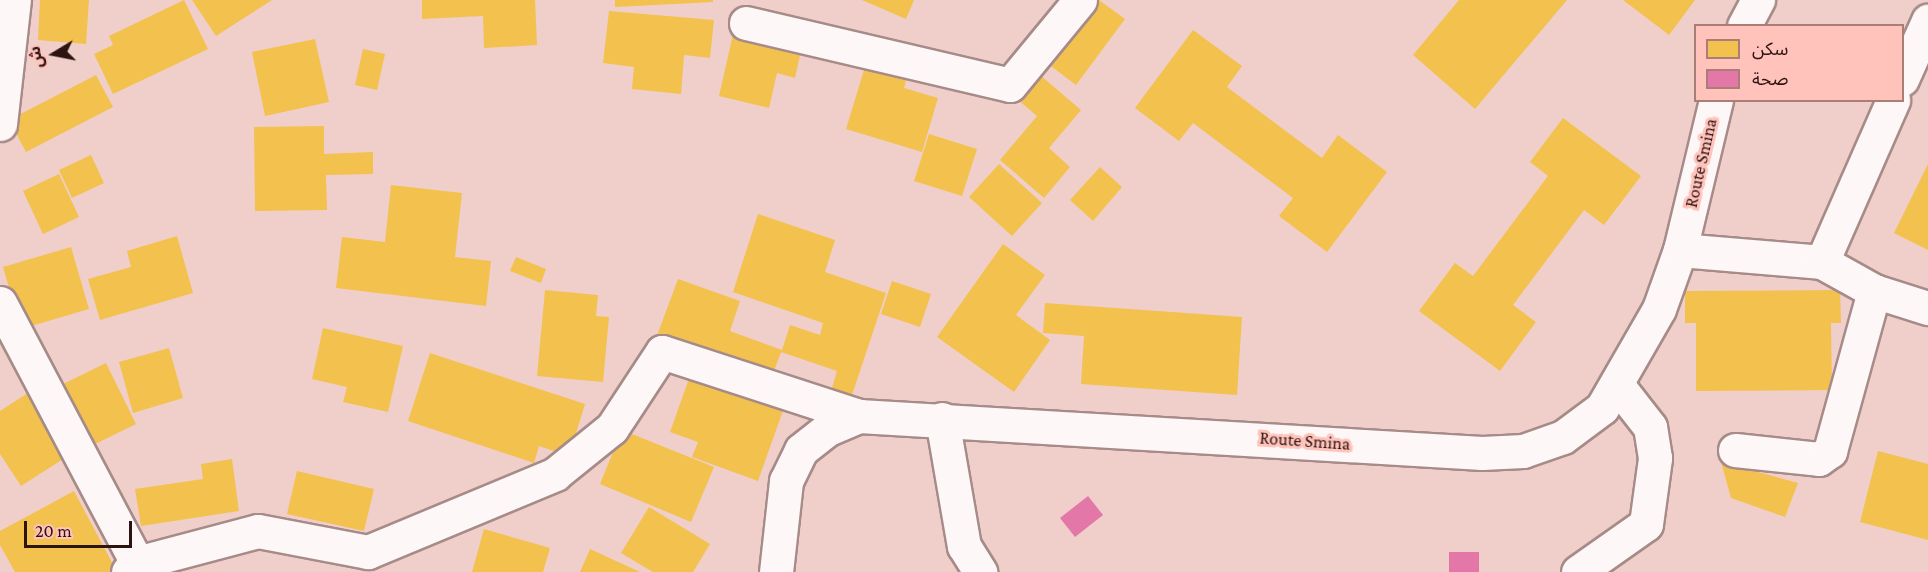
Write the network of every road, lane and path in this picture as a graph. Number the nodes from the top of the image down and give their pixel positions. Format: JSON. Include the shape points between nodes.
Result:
{"nodes":[{"id":1,"x":14,"y":0,"type":"edge"},
{"id":2,"x":1080,"y":0,"type":"edge"},
{"id":3,"x":1758,"y":0,"type":"edge"},
{"id":4,"x":1928,"y":21,"type":"edge"},
{"id":5,"x":746,"y":23,"type":"dead end"},
{"id":6,"x":1745,"y":24,"type":"edge"},
{"id":7,"x":1904,"y":75,"type":"edge"},
{"id":8,"x":1716,"y":102,"type":"edge"},
{"id":9,"x":1892,"y":102,"type":"edge"},
{"id":10,"x":0,"y":124,"type":"edge"},
{"id":11,"x":1680,"y":250,"type":"junction"},
{"id":12,"x":1822,"y":262,"type":"junction"},
{"id":13,"x":1874,"y":291,"type":"junction"},
{"id":14,"x":0,"y":303,"type":"edge"},
{"id":15,"x":1928,"y":308,"type":"edge"},
{"id":16,"x":1618,"y":386,"type":"junction"},
{"id":17,"x":859,"y":416,"type":"junction"},
{"id":18,"x":942,"y":419,"type":"junction"},
{"id":19,"x":1735,"y":450,"type":"dead end"},
{"id":20,"x":132,"y":567,"type":"edge"},
{"id":21,"x":776,"y":572,"type":"edge"},
{"id":22,"x":980,"y":572,"type":"edge"},
{"id":23,"x":1578,"y":572,"type":"edge"}],
"edges":[{"from":1,"to":10,"type":"street"},
{"from":2,"to":5,"type":"street","via":[[1010,85]]},
{"from":3,"to":6,"type":"street"},
{"from":4,"to":7,"type":"street"},
{"from":8,"to":11,"type":"street","name":"Route Smina"},
{"from":9,"to":12,"type":"street"},
{"from":11,"to":12,"type":"street"},
{"from":11,"to":16,"type":"street","name":"Route Smina","via":[[1659,309]]},
{"from":12,"to":13,"type":"street"},
{"from":13,"to":15,"type":"street"},
{"from":13,"to":19,"type":"street","via":[[1830,451],[1819,459]]},
{"from":14,"to":20,"type":"street"},
{"from":16,"to":18,"type":"street","name":"Route Smina","via":[[1602,408],[1563,437],[1523,451],[1482,453]]},
{"from":16,"to":23,"type":"street","via":[[1650,427],[1655,458],[1646,524]]},
{"from":17,"to":18,"type":"street","name":"Route Smina"},
{"from":17,"to":20,"type":"street","via":[[662,352],[612,428],[555,474],[368,552],[258,531]]},
{"from":17,"to":21,"type":"street","name":"Route Smina","via":[[828,429],[801,450],[786,480]]},
{"from":18,"to":22,"type":"street","via":[[964,546]]}]}
